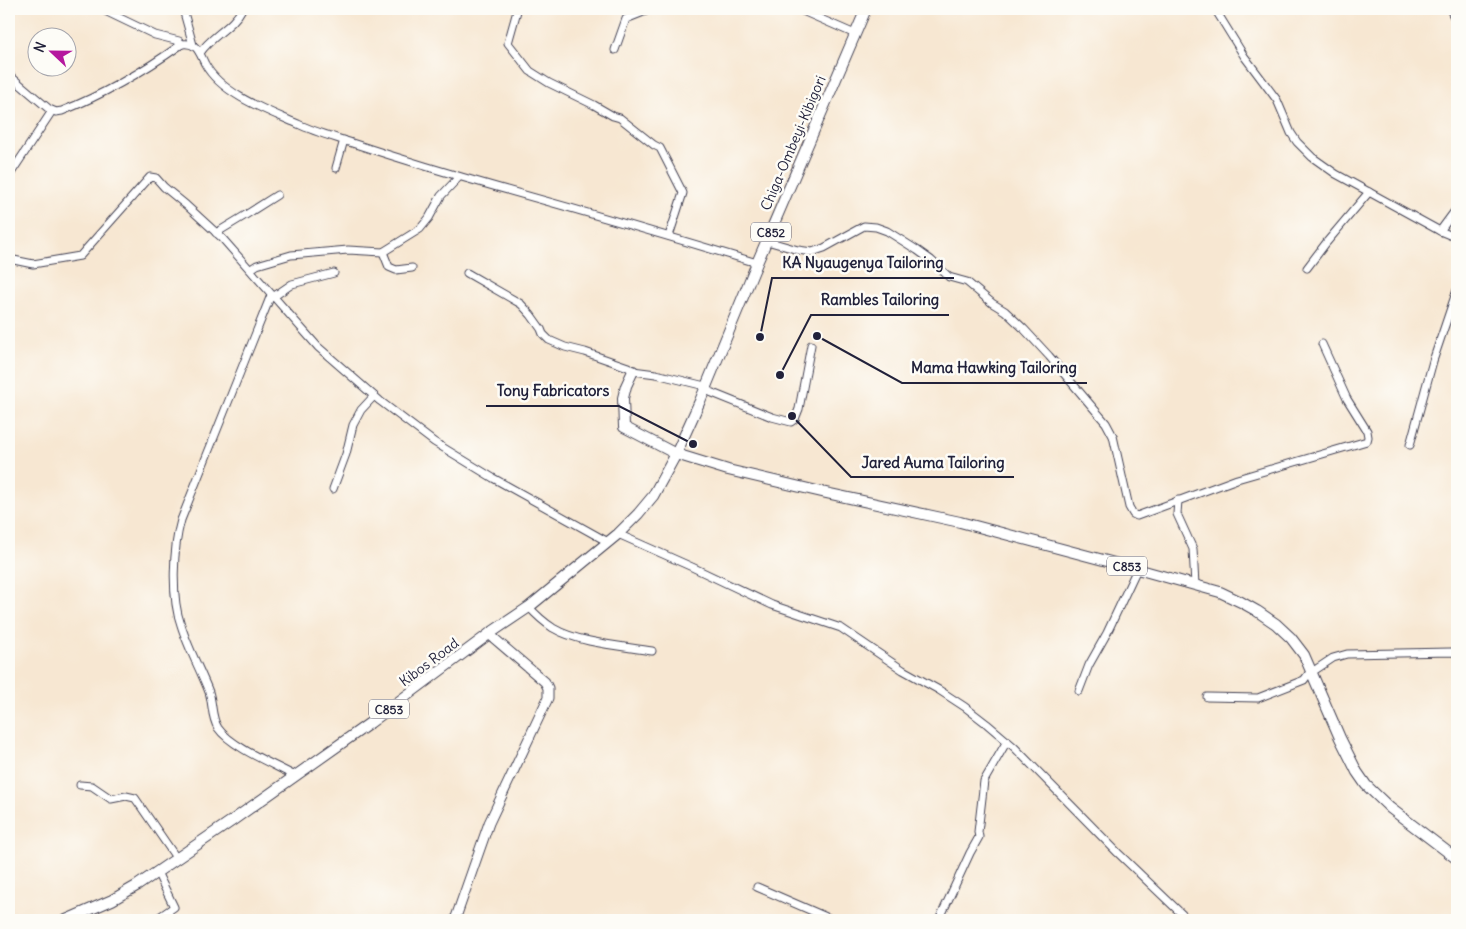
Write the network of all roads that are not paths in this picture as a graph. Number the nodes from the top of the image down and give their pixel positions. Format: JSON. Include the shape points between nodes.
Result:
{"nodes":[{"id":1,"x":101,"y":9,"type":"edge"},
{"id":2,"x":182,"y":9,"type":"edge"},
{"id":3,"x":242,"y":9,"type":"edge"},
{"id":4,"x":651,"y":9,"type":"edge"},
{"id":5,"x":798,"y":9,"type":"edge"},
{"id":6,"x":866,"y":9,"type":"edge"},
{"id":7,"x":1216,"y":9,"type":"edge"},
{"id":8,"x":1450,"y":9,"type":"edge"},
{"id":9,"x":516,"y":11,"type":"dead end"},
{"id":10,"x":1457,"y":23,"type":"edge"},
{"id":11,"x":855,"y":34,"type":"junction"},
{"id":12,"x":182,"y":44,"type":"junction"},
{"id":13,"x":193,"y":45,"type":"junction"},
{"id":14,"x":615,"y":50,"type":"dead end"},
{"id":15,"x":200,"y":53,"type":"junction"},
{"id":16,"x":9,"y":75,"type":"edge"},
{"id":17,"x":52,"y":111,"type":"junction"},
{"id":18,"x":344,"y":140,"type":"junction"},
{"id":19,"x":336,"y":168,"type":"dead end"},
{"id":20,"x":9,"y":176,"type":"edge"},
{"id":21,"x":459,"y":177,"type":"junction"},
{"id":22,"x":1369,"y":192,"type":"junction"},
{"id":23,"x":277,"y":195,"type":"dead end"},
{"id":24,"x":1457,"y":208,"type":"edge"},
{"id":25,"x":1440,"y":231,"type":"junction"},
{"id":26,"x":216,"y":233,"type":"junction"},
{"id":27,"x":669,"y":236,"type":"junction"},
{"id":28,"x":1457,"y":238,"type":"edge"},
{"id":29,"x":766,"y":241,"type":"junction"},
{"id":30,"x":383,"y":252,"type":"junction"},
{"id":31,"x":9,"y":259,"type":"edge"},
{"id":32,"x":757,"y":263,"type":"junction"},
{"id":33,"x":412,"y":268,"type":"dead end"},
{"id":34,"x":1307,"y":268,"type":"dead end"},
{"id":35,"x":251,"y":269,"type":"junction"},
{"id":36,"x":334,"y":273,"type":"dead end"},
{"id":37,"x":467,"y":273,"type":"dead end"},
{"id":38,"x":1457,"y":290,"type":"edge"},
{"id":39,"x":272,"y":296,"type":"junction"},
{"id":40,"x":1322,"y":344,"type":"dead end"},
{"id":41,"x":811,"y":345,"type":"dead end"},
{"id":42,"x":633,"y":371,"type":"junction"},
{"id":43,"x":706,"y":387,"type":"junction"},
{"id":44,"x":374,"y":396,"type":"junction"},
{"id":45,"x":1410,"y":445,"type":"dead end"},
{"id":46,"x":676,"y":454,"type":"junction"},
{"id":47,"x":333,"y":489,"type":"dead end"},
{"id":48,"x":1178,"y":500,"type":"junction"},
{"id":49,"x":618,"y":534,"type":"junction"},
{"id":50,"x":608,"y":542,"type":"junction"},
{"id":51,"x":1138,"y":569,"type":"junction"},
{"id":52,"x":1195,"y":585,"type":"junction"},
{"id":53,"x":529,"y":607,"type":"junction"},
{"id":54,"x":490,"y":634,"type":"junction"},
{"id":55,"x":652,"y":651,"type":"dead end"},
{"id":56,"x":1457,"y":653,"type":"edge"},
{"id":57,"x":1312,"y":672,"type":"junction"},
{"id":58,"x":1079,"y":690,"type":"dead end"},
{"id":59,"x":1207,"y":697,"type":"dead end"},
{"id":60,"x":1007,"y":741,"type":"junction"},
{"id":61,"x":295,"y":776,"type":"junction"},
{"id":62,"x":80,"y":785,"type":"dead end"},
{"id":63,"x":177,"y":859,"type":"junction"},
{"id":64,"x":1457,"y":859,"type":"edge"},
{"id":65,"x":157,"y":872,"type":"junction"},
{"id":66,"x":757,"y":887,"type":"dead end"},
{"id":67,"x":66,"y":920,"type":"edge"},
{"id":68,"x":155,"y":920,"type":"edge"},
{"id":69,"x":455,"y":920,"type":"edge"},
{"id":70,"x":833,"y":920,"type":"edge"},
{"id":71,"x":938,"y":920,"type":"edge"},
{"id":72,"x":1188,"y":920,"type":"edge"}],
"edges":[{"from":1,"to":12,"type":"street"},
{"from":2,"to":13,"type":"street"},
{"from":3,"to":15,"type":"street"},
{"from":4,"to":14,"type":"street","via":[[626,19]]},
{"from":5,"to":11,"type":"street"},
{"from":6,"to":11,"type":"main road","name":"Chiga-Ombeyi-Kibigori","number":"C852"},
{"from":7,"to":22,"type":"street","via":[[1244,56],[1277,100],[1297,142],[1321,164]]},
{"from":8,"to":10,"type":"street"},
{"from":9,"to":27,"type":"street","via":[[508,43],[530,71],[620,118],[660,148],[684,193]]},
{"from":11,"to":29,"type":"main road","name":"Chiga-Ombeyi-Kibigori","number":"C852"},
{"from":12,"to":13,"type":"street"},
{"from":12,"to":17,"type":"street","via":[[138,74],[100,94],[62,111]]},
{"from":13,"to":15,"type":"street"},
{"from":15,"to":18,"type":"street","via":[[206,66],[222,83],[254,104],[301,126]]},
{"from":16,"to":17,"type":"street"},
{"from":17,"to":20,"type":"street"},
{"from":18,"to":19,"type":"street"},
{"from":18,"to":21,"type":"street"},
{"from":21,"to":27,"type":"street"},
{"from":21,"to":30,"type":"street","via":[[441,196],[420,229]]},
{"from":22,"to":25,"type":"street"},
{"from":22,"to":34,"type":"street"},
{"from":23,"to":26,"type":"street"},
{"from":24,"to":25,"type":"street"},
{"from":25,"to":28,"type":"street"},
{"from":26,"to":31,"type":"street","via":[[152,176],[80,256],[34,264]]},
{"from":26,"to":35,"type":"street"},
{"from":27,"to":32,"type":"street"},
{"from":29,"to":32,"type":"main road","name":"Chiga-Ombeyi-Kibigori","number":"C852"},
{"from":29,"to":48,"type":"street","via":[[812,252],[870,226],[917,250],[949,278],[967,282],[1011,316],[1050,356],[1106,423],[1113,436],[1133,514],[1139,516]]},
{"from":30,"to":33,"type":"street","via":[[389,267],[396,270]]},
{"from":30,"to":35,"type":"street","via":[[348,250],[290,255]]},
{"from":32,"to":43,"type":"main road","name":"Chiga-Ombeyi-Kibigori","number":"C852"},
{"from":35,"to":39,"type":"street"},
{"from":36,"to":39,"type":"street","via":[[292,284]]},
{"from":37,"to":42,"type":"street","via":[[520,304],[549,340]]},
{"from":38,"to":45,"type":"street","via":[[1432,361]]},
{"from":39,"to":44,"type":"street","via":[[318,347]]},
{"from":39,"to":61,"type":"street","via":[[181,520],[176,543],[175,595],[181,626],[208,690],[218,729],[240,747]]},
{"from":40,"to":48,"type":"street","via":[[1347,399],[1368,434],[1367,441]]},
{"from":41,"to":43,"type":"street","via":[[799,409],[791,422],[710,392]]},
{"from":42,"to":43,"type":"street"},
{"from":42,"to":46,"type":"main road","via":[[623,398],[624,427]]},
{"from":43,"to":46,"type":"main road","name":"Chiga-Ombeyi-Kibigori","number":"C852"},
{"from":44,"to":47,"type":"street","via":[[353,425]]},
{"from":44,"to":50,"type":"street","via":[[434,442]]},
{"from":46,"to":49,"type":"main road","name":"Kibos Road","number":"C853","via":[[653,496]]},
{"from":46,"to":51,"type":"main road","number":"C853","via":[[748,475],[960,522]]},
{"from":48,"to":52,"type":"street","via":[[1177,514],[1193,549]]},
{"from":49,"to":50,"type":"main road","name":"Kibos Road","number":"C853"},
{"from":49,"to":60,"type":"street","via":[[772,605],[847,630],[903,670],[965,707]]},
{"from":50,"to":53,"type":"main road","name":"Kibos Road","number":"C853"},
{"from":51,"to":52,"type":"main road","number":"C853"},
{"from":51,"to":58,"type":"street"},
{"from":52,"to":57,"type":"main road","number":"C853","via":[[1241,602],[1276,624],[1304,655]]},
{"from":53,"to":54,"type":"main road","name":"Kibos Road","number":"C853"},
{"from":53,"to":55,"type":"street","via":[[547,624],[566,634]]},
{"from":54,"to":61,"type":"main road","name":"Kibos Road","number":"C853"},
{"from":54,"to":69,"type":"street","via":[[545,682],[548,698],[489,823]]},
{"from":56,"to":57,"type":"street","via":[[1348,654],[1333,658]]},
{"from":57,"to":59,"type":"street","via":[[1304,680],[1258,698]]},
{"from":57,"to":64,"type":"main road","number":"C853","via":[[1340,738],[1366,785],[1390,808]]},
{"from":60,"to":71,"type":"street","via":[[984,781],[979,837]]},
{"from":60,"to":72,"type":"street"},
{"from":61,"to":63,"type":"main road","name":"Kibos Road","number":"C853"},
{"from":62,"to":63,"type":"street","via":[[92,786],[111,799],[135,798]]},
{"from":63,"to":65,"type":"main road","name":"Kibos Road","number":"C853"},
{"from":65,"to":67,"type":"main road","name":"Kibos Road","number":"C853","via":[[112,900]]},
{"from":65,"to":68,"type":"street","via":[[174,907]]},
{"from":66,"to":70,"type":"street"}]}
